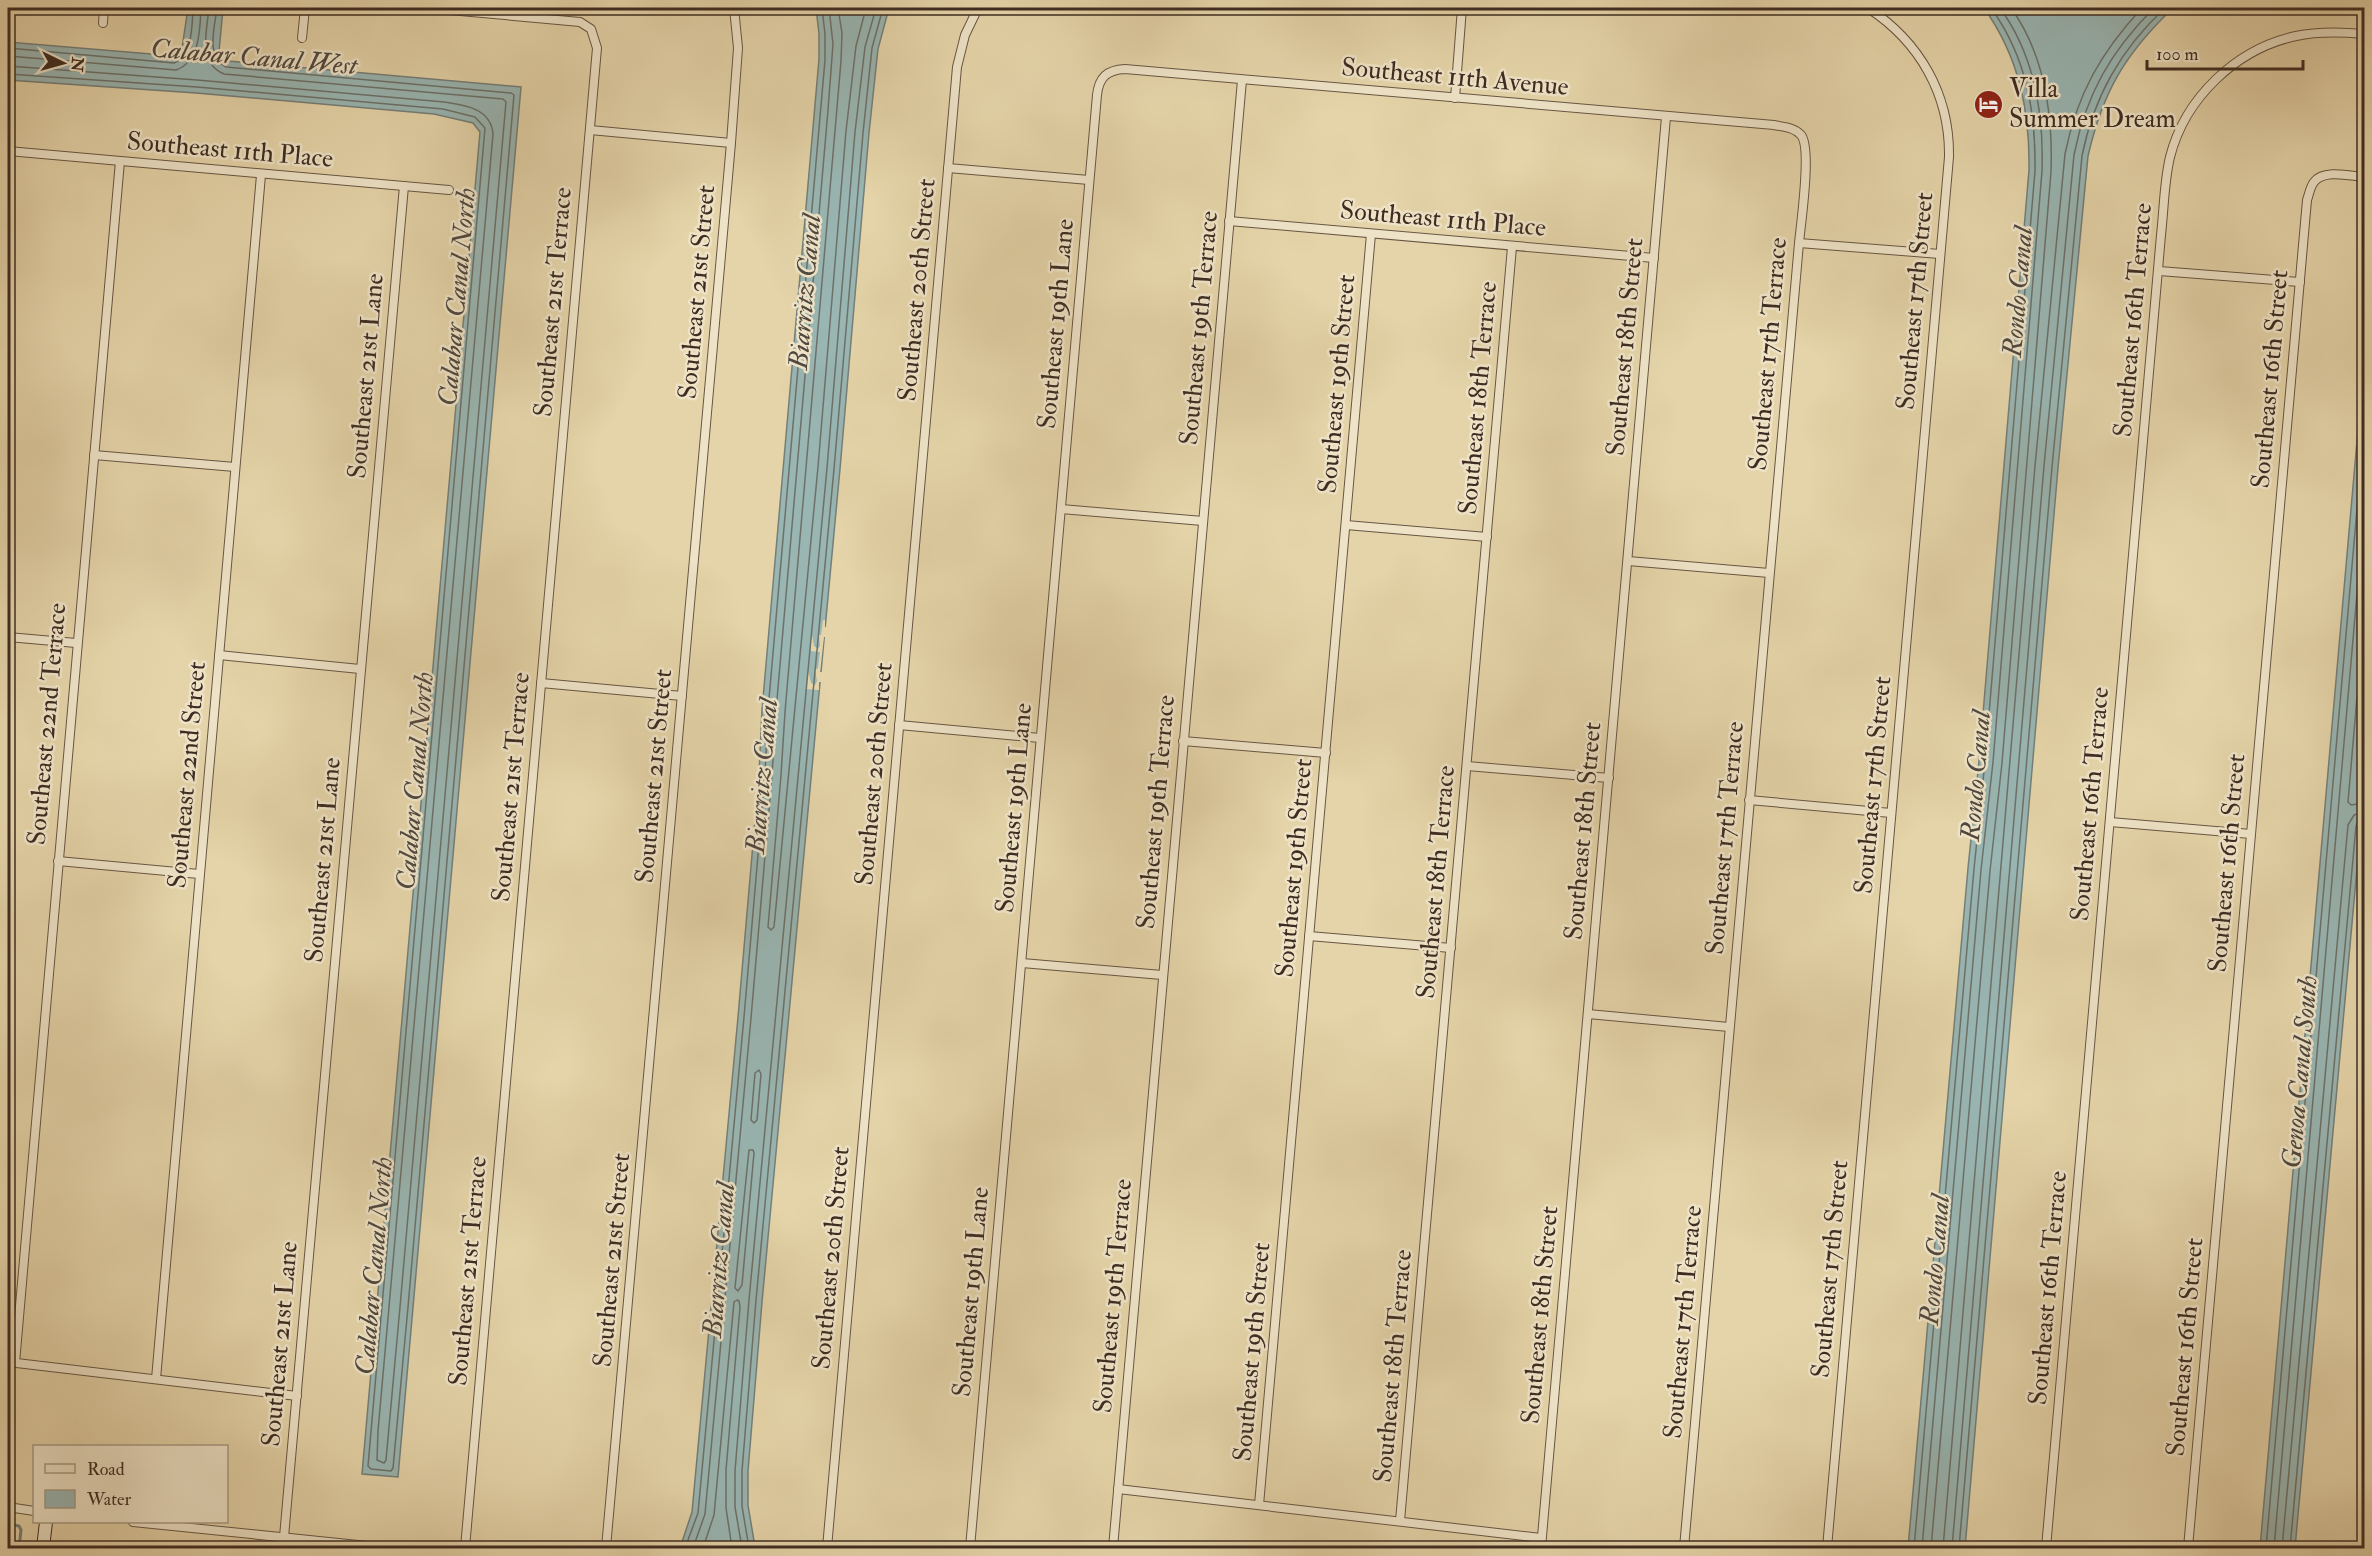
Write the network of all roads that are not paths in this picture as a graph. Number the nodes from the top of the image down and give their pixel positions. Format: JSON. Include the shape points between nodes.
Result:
{"nodes":[{"id":1,"x":104,"y":8,"type":"edge"},
{"id":2,"x":305,"y":8,"type":"edge"},
{"id":3,"x":427,"y":8,"type":"edge"},
{"id":4,"x":734,"y":8,"type":"edge"},
{"id":5,"x":978,"y":8,"type":"edge"},
{"id":6,"x":1462,"y":8,"type":"edge"},
{"id":7,"x":1868,"y":8,"type":"edge"},
{"id":8,"x":103,"y":23,"type":"dead end"},
{"id":9,"x":2364,"y":34,"type":"edge"},
{"id":10,"x":302,"y":38,"type":"dead end"},
{"id":11,"x":1106,"y":74,"type":"joint"},
{"id":12,"x":1242,"y":80,"type":"junction"},
{"id":13,"x":1455,"y":98,"type":"junction"},
{"id":14,"x":1666,"y":117,"type":"junction"},
{"id":15,"x":590,"y":130,"type":"junction"},
{"id":16,"x":1799,"y":133,"type":"joint"},
{"id":17,"x":731,"y":143,"type":"junction"},
{"id":18,"x":8,"y":151,"type":"edge"},
{"id":19,"x":120,"y":161,"type":"junction"},
{"id":20,"x":948,"y":168,"type":"junction"},
{"id":21,"x":261,"y":175,"type":"junction"},
{"id":22,"x":2364,"y":177,"type":"edge"},
{"id":23,"x":1089,"y":180,"type":"junction"},
{"id":24,"x":404,"y":186,"type":"junction"},
{"id":25,"x":449,"y":190,"type":"dead end"},
{"id":26,"x":1229,"y":221,"type":"junction"},
{"id":27,"x":1371,"y":234,"type":"junction"},
{"id":28,"x":1799,"y":243,"type":"junction"},
{"id":29,"x":1512,"y":247,"type":"junction"},
{"id":30,"x":1940,"y":254,"type":"junction"},
{"id":31,"x":1654,"y":258,"type":"junction"},
{"id":32,"x":2159,"y":271,"type":"junction"},
{"id":33,"x":2300,"y":282,"type":"junction"},
{"id":34,"x":94,"y":455,"type":"junction"},
{"id":35,"x":235,"y":467,"type":"junction"},
{"id":36,"x":1061,"y":509,"type":"junction"},
{"id":37,"x":1203,"y":521,"type":"junction"},
{"id":38,"x":1346,"y":525,"type":"junction"},
{"id":39,"x":1487,"y":537,"type":"junction"},
{"id":40,"x":1628,"y":561,"type":"junction"},
{"id":41,"x":1769,"y":573,"type":"junction"},
{"id":42,"x":8,"y":637,"type":"edge"},
{"id":43,"x":76,"y":643,"type":"junction"},
{"id":44,"x":219,"y":656,"type":"junction"},
{"id":45,"x":360,"y":669,"type":"junction"},
{"id":46,"x":541,"y":683,"type":"junction"},
{"id":47,"x":682,"y":696,"type":"junction"},
{"id":48,"x":899,"y":725,"type":"junction"},
{"id":49,"x":1040,"y":738,"type":"junction"},
{"id":50,"x":1183,"y":741,"type":"junction"},
{"id":51,"x":1326,"y":753,"type":"junction"},
{"id":52,"x":1467,"y":766,"type":"junction"},
{"id":53,"x":1609,"y":778,"type":"junction"},
{"id":54,"x":1749,"y":800,"type":"junction"},
{"id":55,"x":1891,"y":813,"type":"junction"},
{"id":56,"x":2110,"y":822,"type":"junction"},
{"id":57,"x":2251,"y":834,"type":"junction"},
{"id":58,"x":58,"y":861,"type":"junction"},
{"id":59,"x":199,"y":874,"type":"junction"},
{"id":60,"x":1309,"y":936,"type":"junction"},
{"id":61,"x":1451,"y":948,"type":"junction"},
{"id":62,"x":1022,"y":963,"type":"junction"},
{"id":63,"x":1162,"y":975,"type":"junction"},
{"id":64,"x":1588,"y":1014,"type":"junction"},
{"id":65,"x":1729,"y":1027,"type":"junction"},
{"id":66,"x":11,"y":1363,"type":"edge"},
{"id":67,"x":156,"y":1379,"type":"junction"},
{"id":68,"x":297,"y":1396,"type":"junction"},
{"id":69,"x":1118,"y":1490,"type":"junction"},
{"id":70,"x":1259,"y":1505,"type":"junction"},
{"id":71,"x":8,"y":1507,"type":"edge"},
{"id":72,"x":33,"y":1511,"type":"edge"},
{"id":73,"x":1400,"y":1521,"type":"junction"},
{"id":74,"x":46,"y":1523,"type":"edge"},
{"id":75,"x":152,"y":1523,"type":"edge"},
{"id":76,"x":284,"y":1537,"type":"junction"},
{"id":77,"x":1541,"y":1538,"type":"junction"},
{"id":78,"x":43,"y":1548,"type":"edge"},
{"id":79,"x":387,"y":1548,"type":"edge"},
{"id":80,"x":465,"y":1548,"type":"edge"},
{"id":81,"x":606,"y":1548,"type":"edge"},
{"id":82,"x":827,"y":1548,"type":"edge"},
{"id":83,"x":969,"y":1548,"type":"edge"},
{"id":84,"x":1113,"y":1548,"type":"edge"},
{"id":85,"x":1541,"y":1548,"type":"edge"},
{"id":86,"x":1684,"y":1548,"type":"edge"},
{"id":87,"x":1827,"y":1548,"type":"edge"},
{"id":88,"x":2046,"y":1548,"type":"edge"},
{"id":89,"x":2188,"y":1548,"type":"edge"}],
"edges":[{"from":1,"to":8,"type":"street"},
{"from":2,"to":10,"type":"street"},
{"from":3,"to":15,"type":"street","name":"Southeast 21st Terrace","via":[[585,24],[591,29],[597,48]]},
{"from":4,"to":17,"type":"street","name":"Southeast 21st Street","via":[[738,48]]},
{"from":5,"to":20,"type":"street","name":"Southeast 20th Street","via":[[958,56]]},
{"from":6,"to":13,"type":"street"},
{"from":7,"to":30,"type":"street","name":"Southeast 17th Street","via":[[1904,37],[1929,70],[1941,98],[1949,157]]},
{"from":9,"to":32,"type":"street","name":"Southeast 16th Terrace","via":[[2326,32],[2283,39],[2245,57],[2217,78],[2191,110],[2172,151]]},
{"from":11,"to":12,"type":"street","name":"Southeast 11th Avenue","via":[[1125,69]]},
{"from":11,"to":23,"type":"street","name":"Southeast 19th Lane","via":[[1097,95]]},
{"from":12,"to":13,"type":"street","name":"Southeast 11th Avenue"},
{"from":12,"to":26,"type":"street","name":"Southeast 19th Terrace"},
{"from":13,"to":14,"type":"street","name":"Southeast 11th Avenue"},
{"from":14,"to":16,"type":"street","name":"Southeast 11th Avenue","via":[[1783,127]]},
{"from":14,"to":31,"type":"street","name":"Southeast 18th Street"},
{"from":15,"to":17,"type":"street"},
{"from":15,"to":46,"type":"street","name":"Southeast 21st Terrace"},
{"from":16,"to":28,"type":"street","name":"Southeast 17th Terrace","via":[[1807,153]]},
{"from":17,"to":47,"type":"street","name":"Southeast 21st Street"},
{"from":18,"to":19,"type":"street","name":"Southeast 11th Place"},
{"from":19,"to":21,"type":"street","name":"Southeast 11th Place"},
{"from":19,"to":34,"type":"street","name":"Southeast 22nd Terrace"},
{"from":20,"to":23,"type":"street"},
{"from":20,"to":48,"type":"street","name":"Southeast 20th Street"},
{"from":21,"to":24,"type":"street","name":"Southeast 11th Place"},
{"from":21,"to":35,"type":"street","name":"Southeast 22nd Street"},
{"from":22,"to":33,"type":"street","name":"Southeast 16th Street","via":[[2334,174],[2314,182],[2307,200]]},
{"from":23,"to":36,"type":"street","name":"Southeast 19th Lane"},
{"from":24,"to":25,"type":"street","name":"Southeast 11th Place"},
{"from":24,"to":45,"type":"street","name":"Southeast 21st Lane"},
{"from":26,"to":27,"type":"street","name":"Southeast 11th Place"},
{"from":26,"to":37,"type":"street","name":"Southeast 19th Terrace"},
{"from":27,"to":29,"type":"street","name":"Southeast 11th Place"},
{"from":27,"to":38,"type":"street","name":"Southeast 19th Street"},
{"from":28,"to":30,"type":"street"},
{"from":28,"to":41,"type":"street","name":"Southeast 17th Terrace"},
{"from":29,"to":31,"type":"street","name":"Southeast 11th Place"},
{"from":29,"to":39,"type":"street","name":"Southeast 18th Terrace"},
{"from":30,"to":55,"type":"street","name":"Southeast 17th Street"},
{"from":31,"to":40,"type":"street","name":"Southeast 18th Street"},
{"from":32,"to":33,"type":"street"},
{"from":32,"to":56,"type":"street","name":"Southeast 16th Terrace"},
{"from":33,"to":57,"type":"street","name":"Southeast 16th Street"},
{"from":34,"to":35,"type":"street"},
{"from":34,"to":43,"type":"street","name":"Southeast 22nd Terrace"},
{"from":35,"to":44,"type":"street","name":"Southeast 22nd Street"},
{"from":36,"to":37,"type":"street"},
{"from":36,"to":49,"type":"street","name":"Southeast 19th Lane"},
{"from":37,"to":50,"type":"street","name":"Southeast 19th Terrace"},
{"from":38,"to":39,"type":"street"},
{"from":38,"to":51,"type":"street","name":"Southeast 19th Street"},
{"from":39,"to":52,"type":"street","name":"Southeast 18th Terrace"},
{"from":40,"to":41,"type":"street"},
{"from":40,"to":53,"type":"street","name":"Southeast 18th Street"},
{"from":41,"to":54,"type":"street","name":"Southeast 17th Terrace"},
{"from":42,"to":43,"type":"street"},
{"from":43,"to":58,"type":"street","name":"Southeast 22nd Terrace"},
{"from":44,"to":45,"type":"street"},
{"from":44,"to":59,"type":"street","name":"Southeast 22nd Street"},
{"from":45,"to":68,"type":"street","name":"Southeast 21st Lane"},
{"from":46,"to":47,"type":"street"},
{"from":46,"to":80,"type":"street","name":"Southeast 21st Terrace"},
{"from":47,"to":81,"type":"street","name":"Southeast 21st Street"},
{"from":48,"to":49,"type":"street"},
{"from":48,"to":82,"type":"street","name":"Southeast 20th Street"},
{"from":49,"to":62,"type":"street","name":"Southeast 19th Lane"},
{"from":50,"to":51,"type":"street"},
{"from":50,"to":63,"type":"street","name":"Southeast 19th Terrace"},
{"from":51,"to":60,"type":"street","name":"Southeast 19th Street"},
{"from":52,"to":53,"type":"street"},
{"from":52,"to":61,"type":"street","name":"Southeast 18th Terrace"},
{"from":53,"to":64,"type":"street","name":"Southeast 18th Street"},
{"from":54,"to":55,"type":"street"},
{"from":54,"to":65,"type":"street","name":"Southeast 17th Terrace"},
{"from":55,"to":87,"type":"street","name":"Southeast 17th Street"},
{"from":56,"to":57,"type":"street"},
{"from":56,"to":88,"type":"street","name":"Southeast 16th Terrace"},
{"from":57,"to":89,"type":"street","name":"Southeast 16th Street"},
{"from":58,"to":59,"type":"street"},
{"from":58,"to":66,"type":"street","name":"Southeast 22nd Terrace"},
{"from":59,"to":67,"type":"street","name":"Southeast 22nd Street"},
{"from":60,"to":61,"type":"street"},
{"from":60,"to":70,"type":"street","name":"Southeast 19th Street"},
{"from":61,"to":73,"type":"street","name":"Southeast 18th Terrace"},
{"from":62,"to":63,"type":"street"},
{"from":62,"to":83,"type":"street","name":"Southeast 19th Lane"},
{"from":63,"to":69,"type":"street","name":"Southeast 19th Terrace"},
{"from":64,"to":65,"type":"street"},
{"from":64,"to":77,"type":"street","name":"Southeast 18th Street"},
{"from":65,"to":86,"type":"street","name":"Southeast 17th Terrace"},
{"from":66,"to":67,"type":"street"},
{"from":67,"to":68,"type":"street"},
{"from":68,"to":76,"type":"street","name":"Southeast 21st Lane"},
{"from":69,"to":70,"type":"street"},
{"from":69,"to":84,"type":"street","name":"Southeast 19th Terrace"},
{"from":70,"to":73,"type":"street"},
{"from":71,"to":72,"type":"street"},
{"from":73,"to":77,"type":"street"},
{"from":74,"to":78,"type":"street"},
{"from":75,"to":76,"type":"street"},
{"from":76,"to":79,"type":"street"},
{"from":77,"to":85,"type":"street","name":"Southeast 18th Street"}]}
